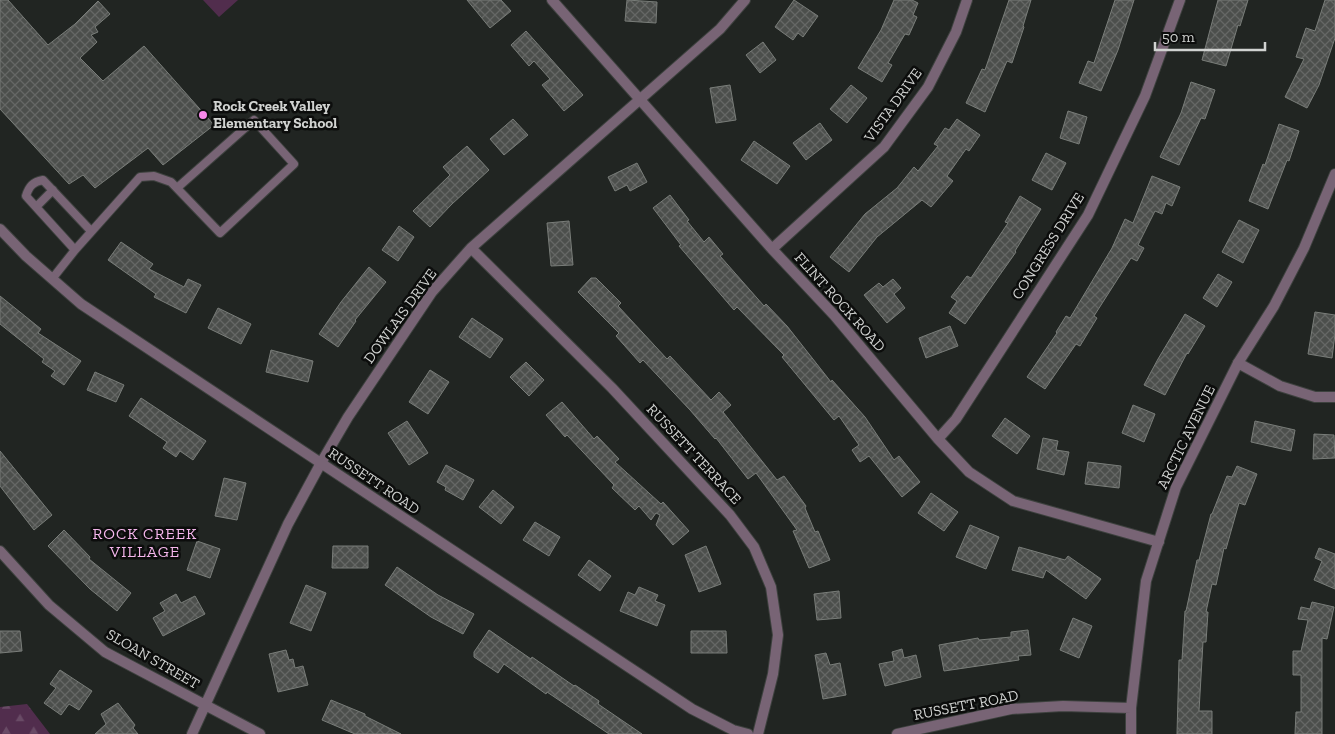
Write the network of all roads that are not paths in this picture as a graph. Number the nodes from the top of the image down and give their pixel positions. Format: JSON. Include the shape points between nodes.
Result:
{"nodes":[{"id":1,"x":552,"y":0,"type":"edge"},
{"id":2,"x":745,"y":0,"type":"edge"},
{"id":3,"x":967,"y":0,"type":"edge"},
{"id":4,"x":1180,"y":0,"type":"edge"},
{"id":5,"x":640,"y":100,"type":"junction"},
{"id":6,"x":1335,"y":174,"type":"edge"},
{"id":7,"x":177,"y":188,"type":"junction"},
{"id":8,"x":53,"y":190,"type":"junction"},
{"id":9,"x":36,"y":207,"type":"junction"},
{"id":10,"x":0,"y":230,"type":"edge"},
{"id":11,"x":91,"y":231,"type":"junction"},
{"id":12,"x":471,"y":248,"type":"junction"},
{"id":13,"x":772,"y":249,"type":"junction"},
{"id":14,"x":75,"y":250,"type":"junction"},
{"id":15,"x":52,"y":279,"type":"junction"},
{"id":16,"x":1238,"y":363,"type":"junction"},
{"id":17,"x":1335,"y":397,"type":"edge"},
{"id":18,"x":938,"y":439,"type":"junction"},
{"id":19,"x":321,"y":463,"type":"junction"},
{"id":20,"x":1159,"y":542,"type":"junction"},
{"id":21,"x":2,"y":557,"type":"edge"},
{"id":22,"x":204,"y":706,"type":"junction"},
{"id":23,"x":1131,"y":708,"type":"junction"},
{"id":24,"x":192,"y":734,"type":"edge"},
{"id":25,"x":260,"y":734,"type":"edge"},
{"id":26,"x":748,"y":734,"type":"edge"},
{"id":27,"x":758,"y":734,"type":"edge"},
{"id":28,"x":900,"y":734,"type":"edge"},
{"id":29,"x":1132,"y":734,"type":"edge"}],
"edges":[{"from":1,"to":5,"type":"street","name":"FLINT ROCK ROAD"},
{"from":2,"to":5,"type":"street","name":"DOWLAIS DRIVE","via":[[720,29]]},
{"from":3,"to":13,"type":"street","name":"VISTA DRIVE","via":[[956,32],[928,87],[884,147]]},
{"from":4,"to":18,"type":"street","name":"CONGRESS DRIVE","via":[[1145,96],[1088,215],[956,419]]},
{"from":5,"to":12,"type":"street","name":"DOWLAIS DRIVE"},
{"from":5,"to":13,"type":"street","name":"FLINT ROCK ROAD"},
{"from":6,"to":16,"type":"street","name":"ARCTIC AVENUE","via":[[1304,248],[1274,306]]},
{"from":7,"to":7,"type":"lane","via":[[220,233],[294,164],[254,120]]},
{"from":7,"to":11,"type":"lane","via":[[171,182],[154,176],[140,177]]},
{"from":8,"to":9,"type":"lane"},
{"from":8,"to":9,"type":"lane","via":[[43,180],[28,188],[26,196]]},
{"from":8,"to":11,"type":"lane"},
{"from":9,"to":14,"type":"lane"},
{"from":10,"to":15,"type":"street","name":"RUSSETT ROAD"},
{"from":11,"to":14,"type":"lane"},
{"from":12,"to":19,"type":"street","name":"DOWLAIS DRIVE","via":[[432,292]]},
{"from":12,"to":27,"type":"street","name":"RUSSETT TERRACE","via":[[612,388],[730,515],[754,547],[771,587],[778,635],[773,674]]},
{"from":13,"to":18,"type":"street","name":"FLINT ROCK ROAD","via":[[834,315]]},
{"from":14,"to":15,"type":"lane"},
{"from":15,"to":19,"type":"street","name":"RUSSETT ROAD","via":[[81,304]]},
{"from":16,"to":17,"type":"street","via":[[1280,386],[1315,397]]},
{"from":16,"to":20,"type":"street","name":"ARCTIC AVENUE","via":[[1176,487]]},
{"from":18,"to":20,"type":"street","name":"FLINT ROCK ROAD","via":[[969,472],[1013,500]]},
{"from":19,"to":22,"type":"street","name":"DOWLAIS DRIVE","via":[[288,524]]},
{"from":19,"to":26,"type":"street","name":"RUSSETT ROAD","via":[[692,709]]},
{"from":20,"to":23,"type":"street","name":"ARCTIC AVENUE","via":[[1146,581]]},
{"from":21,"to":22,"type":"street","name":"SLOAN STREET","via":[[49,605],[105,652]]},
{"from":22,"to":24,"type":"street","name":"DOWLAIS DRIVE"},
{"from":22,"to":25,"type":"street","name":"SLOAN STREET"},
{"from":23,"to":28,"type":"street","name":"RUSSETT ROAD","via":[[1064,706],[1012,709]]},
{"from":23,"to":29,"type":"street","name":"ARCTIC AVENUE"}]}
